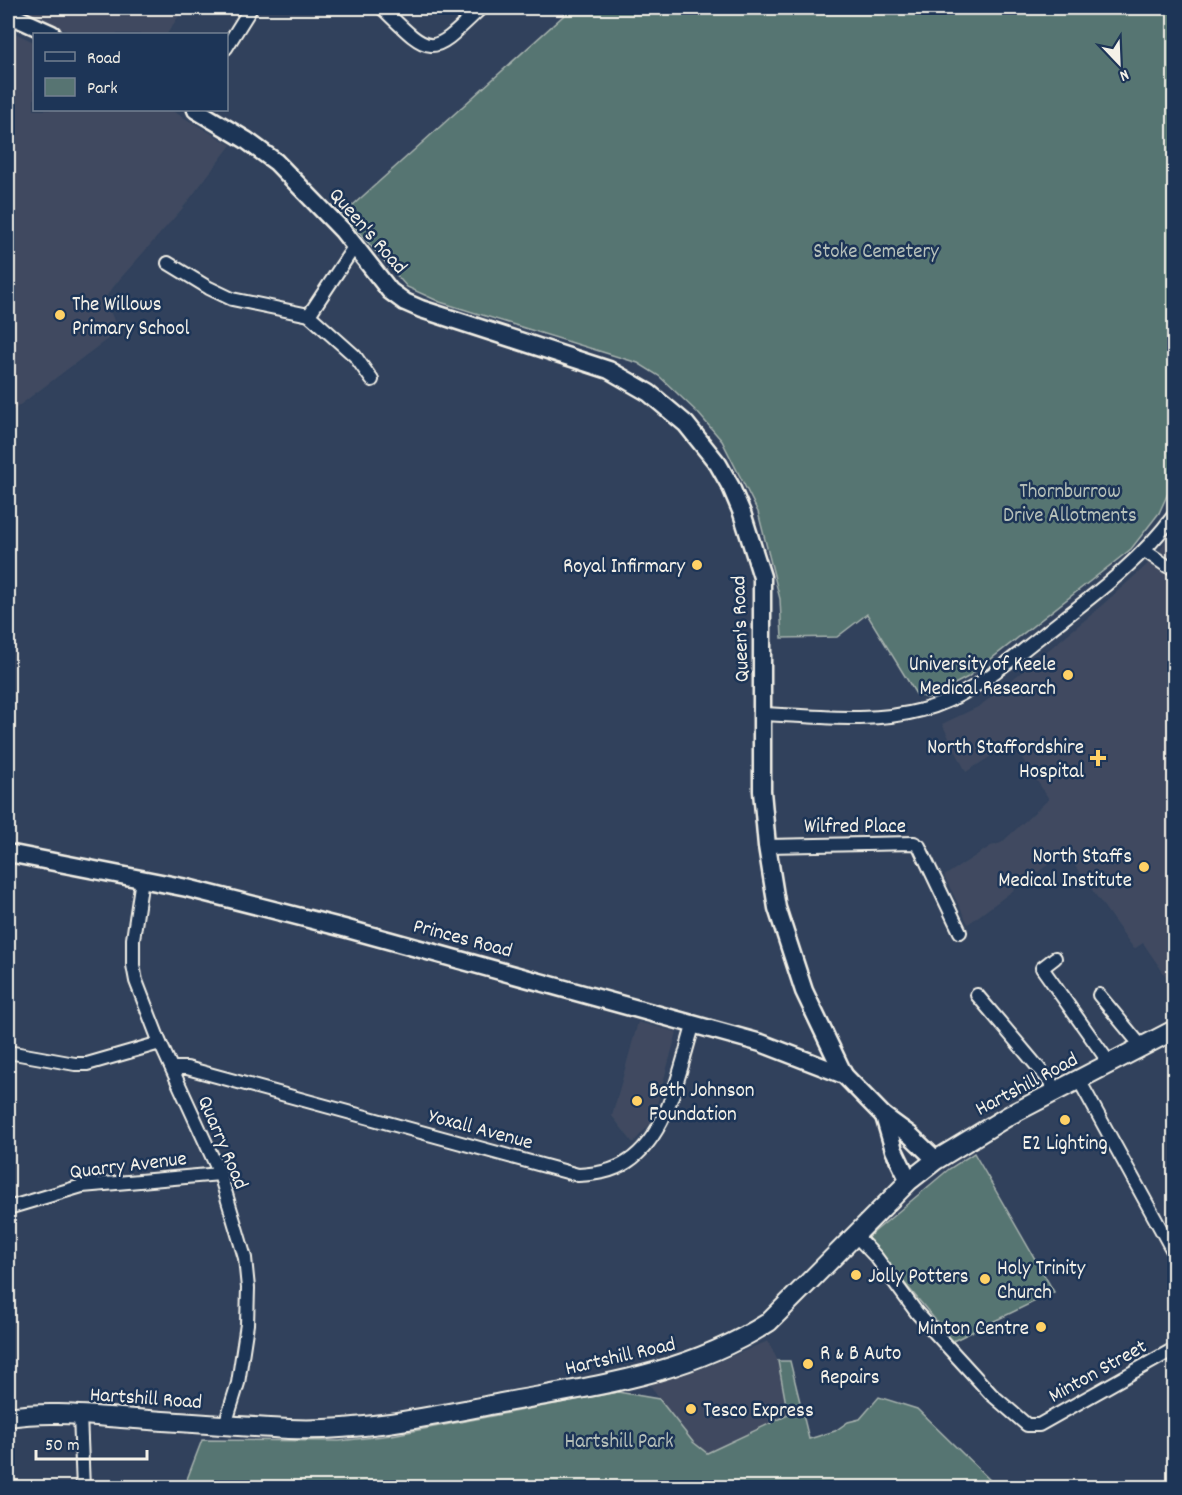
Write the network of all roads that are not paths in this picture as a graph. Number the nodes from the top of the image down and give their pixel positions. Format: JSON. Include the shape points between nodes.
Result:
{"nodes":[{"id":1,"x":251,"y":8,"type":"edge"},
{"id":2,"x":382,"y":8,"type":"edge"},
{"id":3,"x":481,"y":8,"type":"edge"},
{"id":4,"x":8,"y":14,"type":"edge"},
{"id":5,"x":50,"y":33,"type":"edge"},
{"id":6,"x":228,"y":45,"type":"edge"},
{"id":7,"x":198,"y":111,"type":"edge"},
{"id":8,"x":354,"y":247,"type":"junction"},
{"id":9,"x":168,"y":263,"type":"dead end"},
{"id":10,"x":309,"y":315,"type":"junction"},
{"id":11,"x":372,"y":380,"type":"dead end"},
{"id":12,"x":1174,"y":515,"type":"edge"},
{"id":13,"x":1145,"y":551,"type":"junction"},
{"id":14,"x":1174,"y":568,"type":"edge"},
{"id":15,"x":764,"y":714,"type":"junction"},
{"id":16,"x":768,"y":846,"type":"junction"},
{"id":17,"x":8,"y":853,"type":"edge"},
{"id":18,"x":142,"y":879,"type":"junction"},
{"id":19,"x":960,"y":932,"type":"dead end"},
{"id":20,"x":1055,"y":958,"type":"dead end"},
{"id":21,"x":977,"y":995,"type":"dead end"},
{"id":22,"x":1099,"y":995,"type":"dead end"},
{"id":23,"x":694,"y":1023,"type":"junction"},
{"id":24,"x":1173,"y":1035,"type":"edge"},
{"id":25,"x":160,"y":1043,"type":"junction"},
{"id":26,"x":1142,"y":1047,"type":"junction"},
{"id":27,"x":8,"y":1052,"type":"edge"},
{"id":28,"x":1110,"y":1064,"type":"junction"},
{"id":29,"x":172,"y":1068,"type":"junction"},
{"id":30,"x":844,"y":1075,"type":"junction"},
{"id":31,"x":1079,"y":1080,"type":"junction"},
{"id":32,"x":1058,"y":1091,"type":"junction"},
{"id":33,"x":884,"y":1116,"type":"junction"},
{"id":34,"x":936,"y":1160,"type":"junction"},
{"id":35,"x":220,"y":1173,"type":"junction"},
{"id":36,"x":909,"y":1182,"type":"junction"},
{"id":37,"x":8,"y":1208,"type":"edge"},
{"id":38,"x":856,"y":1236,"type":"junction"},
{"id":39,"x":1174,"y":1253,"type":"edge"},
{"id":40,"x":1174,"y":1349,"type":"edge"},
{"id":41,"x":80,"y":1415,"type":"junction"},
{"id":42,"x":8,"y":1417,"type":"edge"},
{"id":43,"x":225,"y":1425,"type":"junction"},
{"id":44,"x":83,"y":1488,"type":"edge"}],
"edges":[{"from":1,"to":6,"type":"street"},
{"from":2,"to":3,"type":"street","via":[[414,39],[424,45],[437,45],[448,40]]},
{"from":4,"to":5,"type":"street"},
{"from":7,"to":8,"type":"street","name":"Queen's Road","via":[[276,162]]},
{"from":8,"to":10,"type":"street"},
{"from":8,"to":15,"type":"street","name":"Queen's Road","via":[[390,291],[405,302],[609,369],[649,393],[686,424],[731,487],[757,555],[762,577]]},
{"from":9,"to":10,"type":"street","via":[[232,299]]},
{"from":10,"to":11,"type":"street","via":[[360,353]]},
{"from":12,"to":13,"type":"street"},
{"from":13,"to":14,"type":"street"},
{"from":13,"to":15,"type":"street","via":[[988,677],[946,703],[873,719]]},
{"from":15,"to":16,"type":"street","name":"Queen's Road","via":[[762,791]]},
{"from":16,"to":19,"type":"street","name":"Wilfred Place","via":[[915,843]]},
{"from":16,"to":30,"type":"street","name":"Queen's Road","via":[[777,908],[788,945],[804,991]]},
{"from":17,"to":18,"type":"street","name":"Princes Road"},
{"from":18,"to":23,"type":"street","name":"Princes Road","via":[[344,928]]},
{"from":18,"to":25,"type":"street","name":"Quarry Road","via":[[133,964]]},
{"from":20,"to":28,"type":"street","via":[[1042,968]]},
{"from":21,"to":32,"type":"street"},
{"from":22,"to":26,"type":"street"},
{"from":23,"to":29,"type":"street","name":"Yoxall Avenue","via":[[665,1116],[652,1138],[627,1162],[597,1174],[578,1175],[187,1068]]},
{"from":23,"to":30,"type":"street","name":"Princes Road","via":[[761,1043]]},
{"from":24,"to":26,"type":"main road","name":"Hartshill Road"},
{"from":25,"to":27,"type":"street","via":[[87,1064]]},
{"from":25,"to":29,"type":"street","name":"Quarry Road"},
{"from":26,"to":28,"type":"main road","name":"Hartshill Road"},
{"from":28,"to":31,"type":"main road","name":"Hartshill Road"},
{"from":29,"to":35,"type":"street","name":"Quarry Road"},
{"from":30,"to":33,"type":"street","name":"Princes Road"},
{"from":31,"to":32,"type":"main road","name":"Hartshill Road"},
{"from":31,"to":39,"type":"street"},
{"from":32,"to":34,"type":"main road","name":"Hartshill Road"},
{"from":33,"to":34,"type":"street","name":"Princes Road"},
{"from":33,"to":36,"type":"street","name":"Princes Road"},
{"from":34,"to":36,"type":"main road","name":"Hartshill Road"},
{"from":35,"to":37,"type":"street","name":"Quarry Avenue","via":[[82,1186]]},
{"from":35,"to":43,"type":"street","name":"Quarry Road","via":[[245,1258],[248,1288],[238,1383]]},
{"from":36,"to":38,"type":"main road","name":"Hartshill Road"},
{"from":38,"to":40,"type":"street","name":"Minton Street","via":[[917,1313],[991,1394],[1027,1425],[1039,1425]]},
{"from":38,"to":43,"type":"main road","name":"Hartshill Road","via":[[769,1322],[742,1339],[655,1373],[347,1428]]},
{"from":41,"to":42,"type":"main road","name":"Hartshill Road"},
{"from":41,"to":43,"type":"main road","name":"Hartshill Road"},
{"from":41,"to":44,"type":"street"}]}
